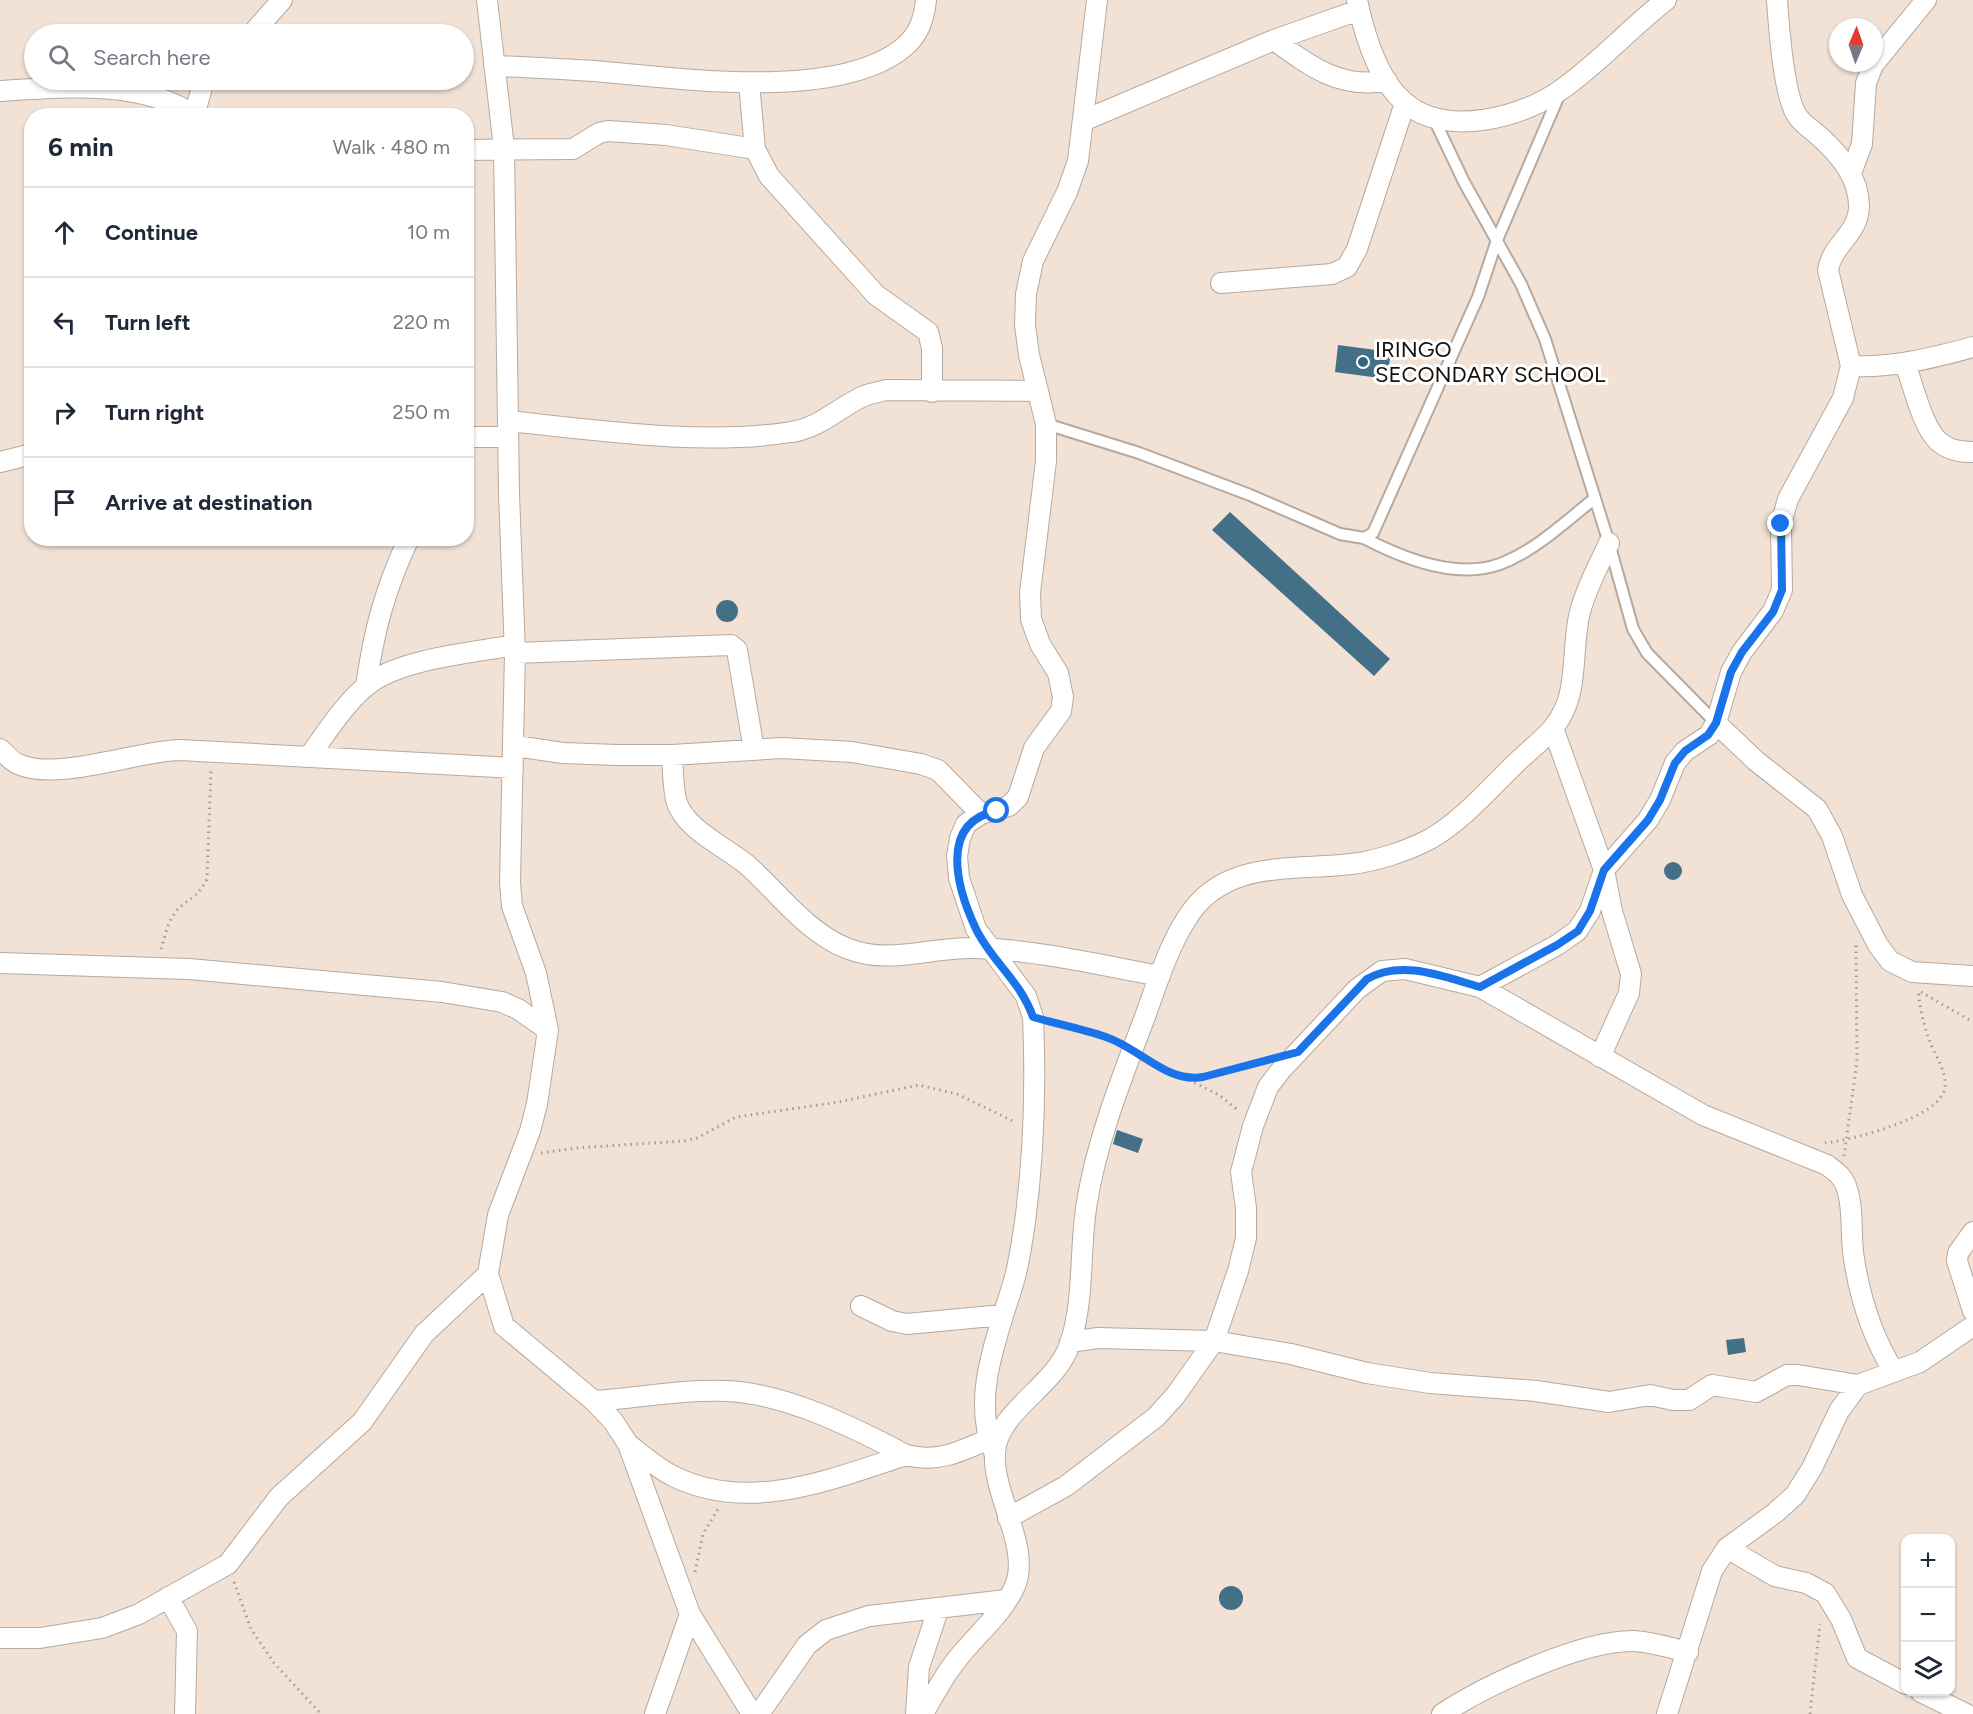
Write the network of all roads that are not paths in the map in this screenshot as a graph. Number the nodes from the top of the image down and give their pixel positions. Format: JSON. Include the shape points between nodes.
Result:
{"nodes":[{"id":1,"x":282,"y":0,"type":"edge"},
{"id":2,"x":487,"y":0,"type":"edge"},
{"id":3,"x":926,"y":0,"type":"edge"},
{"id":4,"x":1096,"y":0,"type":"edge"},
{"id":5,"x":1666,"y":0,"type":"edge"},
{"id":6,"x":1778,"y":0,"type":"edge"},
{"id":7,"x":1926,"y":0,"type":"edge"},
{"id":8,"x":1358,"y":5,"type":"edge"},
{"id":9,"x":261,"y":24,"type":"edge"},
{"id":10,"x":1274,"y":40,"type":"junction"},
{"id":11,"x":494,"y":66,"type":"junction"},
{"id":12,"x":1387,"y":81,"type":"junction"},
{"id":13,"x":749,"y":82,"type":"junction"},
{"id":14,"x":37,"y":90,"type":"edge"},
{"id":15,"x":92,"y":90,"type":"edge"},
{"id":16,"x":201,"y":90,"type":"edge"},
{"id":17,"x":1562,"y":90,"type":"junction"},
{"id":18,"x":0,"y":91,"type":"edge"},
{"id":19,"x":1404,"y":103,"type":"junction"},
{"id":20,"x":184,"y":108,"type":"edge"},
{"id":21,"x":196,"y":108,"type":"edge"},
{"id":22,"x":1434,"y":119,"type":"junction"},
{"id":23,"x":1085,"y":120,"type":"junction"},
{"id":24,"x":504,"y":148,"type":"junction"},
{"id":25,"x":755,"y":149,"type":"junction"},
{"id":26,"x":474,"y":150,"type":"edge"},
{"id":27,"x":1851,"y":173,"type":"junction"},
{"id":28,"x":1497,"y":240,"type":"junction"},
{"id":29,"x":1221,"y":283,"type":"dead end"},
{"id":30,"x":1973,"y":347,"type":"edge"},
{"id":31,"x":1905,"y":363,"type":"junction"},
{"id":32,"x":1851,"y":366,"type":"junction"},
{"id":33,"x":1037,"y":391,"type":"junction"},
{"id":34,"x":932,"y":392,"type":"junction"},
{"id":35,"x":1046,"y":424,"type":"junction"},
{"id":36,"x":508,"y":429,"type":"junction"},
{"id":37,"x":474,"y":435,"type":"edge"},
{"id":38,"x":1973,"y":452,"type":"edge"},
{"id":39,"x":24,"y":456,"type":"edge"},
{"id":40,"x":0,"y":462,"type":"edge"},
{"id":41,"x":1594,"y":499,"type":"junction"},
{"id":42,"x":1364,"y":538,"type":"junction"},
{"id":43,"x":1609,"y":543,"type":"junction"},
{"id":44,"x":407,"y":546,"type":"edge"},
{"id":45,"x":515,"y":649,"type":"junction"},
{"id":46,"x":366,"y":686,"type":"junction"},
{"id":47,"x":1716,"y":723,"type":"junction"},
{"id":48,"x":1553,"y":728,"type":"junction"},
{"id":49,"x":514,"y":746,"type":"junction"},
{"id":50,"x":0,"y":749,"type":"edge"},
{"id":51,"x":754,"y":750,"type":"junction"},
{"id":52,"x":310,"y":755,"type":"junction"},
{"id":53,"x":672,"y":755,"type":"junction"},
{"id":54,"x":513,"y":768,"type":"junction"},
{"id":55,"x":981,"y":814,"type":"junction"},
{"id":56,"x":1604,"y":870,"type":"junction"},
{"id":57,"x":988,"y":948,"type":"junction"},
{"id":58,"x":0,"y":963,"type":"edge"},
{"id":59,"x":1160,"y":976,"type":"junction"},
{"id":60,"x":1973,"y":976,"type":"edge"},
{"id":61,"x":1480,"y":987,"type":"junction"},
{"id":62,"x":548,"y":1030,"type":"junction"},
{"id":63,"x":1600,"y":1057,"type":"junction"},
{"id":64,"x":1973,"y":1232,"type":"edge"},
{"id":65,"x":488,"y":1274,"type":"junction"},
{"id":66,"x":861,"y":1306,"type":"dead end"},
{"id":67,"x":1973,"y":1311,"type":"edge"},
{"id":68,"x":1003,"y":1315,"type":"junction"},
{"id":69,"x":1973,"y":1326,"type":"edge"},
{"id":70,"x":1214,"y":1341,"type":"junction"},
{"id":71,"x":1070,"y":1342,"type":"junction"},
{"id":72,"x":1894,"y":1372,"type":"junction"},
{"id":73,"x":1858,"y":1385,"type":"junction"},
{"id":74,"x":594,"y":1401,"type":"junction"},
{"id":75,"x":628,"y":1444,"type":"junction"},
{"id":76,"x":992,"y":1446,"type":"junction"},
{"id":77,"x":906,"y":1455,"type":"junction"},
{"id":78,"x":1008,"y":1518,"type":"junction"},
{"id":79,"x":1727,"y":1548,"type":"junction"},
{"id":80,"x":168,"y":1598,"type":"junction"},
{"id":81,"x":1006,"y":1600,"type":"junction"},
{"id":82,"x":938,"y":1610,"type":"junction"},
{"id":83,"x":690,"y":1614,"type":"junction"},
{"id":84,"x":0,"y":1638,"type":"edge"},
{"id":85,"x":1688,"y":1652,"type":"junction"},
{"id":86,"x":1901,"y":1682,"type":"edge"},
{"id":87,"x":1929,"y":1696,"type":"edge"},
{"id":88,"x":185,"y":1714,"type":"edge"},
{"id":89,"x":655,"y":1714,"type":"edge"},
{"id":90,"x":753,"y":1714,"type":"edge"},
{"id":91,"x":759,"y":1714,"type":"edge"},
{"id":92,"x":916,"y":1714,"type":"edge"},
{"id":93,"x":923,"y":1714,"type":"edge"},
{"id":94,"x":1442,"y":1714,"type":"edge"},
{"id":95,"x":1667,"y":1714,"type":"edge"},
{"id":96,"x":1966,"y":1714,"type":"edge"}],
"edges":[{"from":1,"to":9,"type":"street"},
{"from":2,"to":11,"type":"street"},
{"from":3,"to":13,"type":"street","via":[[924,18],[916,35],[879,63],[847,73]]},
{"from":4,"to":23,"type":"street"},
{"from":5,"to":17,"type":"street"},
{"from":6,"to":27,"type":"street","via":[[1794,111]]},
{"from":7,"to":27,"type":"street","via":[[1873,65],[1866,83],[1862,144]]},
{"from":8,"to":10,"type":"street"},
{"from":8,"to":12,"type":"street"},
{"from":10,"to":12,"type":"street","via":[[1302,60],[1350,83]]},
{"from":10,"to":23,"type":"street"},
{"from":11,"to":13,"type":"street"},
{"from":11,"to":24,"type":"street"},
{"from":12,"to":19,"type":"street"},
{"from":13,"to":25,"type":"street"},
{"from":14,"to":18,"type":"street"},
{"from":15,"to":20,"type":"street","via":[[145,93]]},
{"from":16,"to":21,"type":"street"},
{"from":17,"to":22,"type":"street","via":[[1517,114],[1472,121]]},
{"from":17,"to":28,"type":"lane"},
{"from":19,"to":22,"type":"street"},
{"from":19,"to":29,"type":"street","via":[[1377,194],[1347,267],[1332,274]]},
{"from":22,"to":28,"type":"lane"},
{"from":23,"to":33,"type":"street","via":[[1078,161],[1033,261],[1026,294],[1025,325]]},
{"from":24,"to":25,"type":"street","via":[[573,149],[599,133],[608,132],[666,135]]},
{"from":24,"to":26,"type":"street"},
{"from":24,"to":36,"type":"street"},
{"from":25,"to":34,"type":"street","via":[[769,176],[852,271],[876,295],[928,332]]},
{"from":27,"to":32,"type":"street","via":[[1858,193],[1858,222],[1830,259],[1828,270]]},
{"from":28,"to":41,"type":"lane","via":[[1545,339]]},
{"from":28,"to":42,"type":"lane","via":[[1478,297],[1381,518],[1373,533]]},
{"from":30,"to":31,"type":"street"},
{"from":31,"to":32,"type":"street"},
{"from":31,"to":38,"type":"street","via":[[1928,426],[1940,444],[1957,452]]},
{"from":32,"to":47,"type":"street","via":[[1843,398],[1788,500],[1781,524],[1782,590],[1773,612],[1731,672]]},
{"from":33,"to":34,"type":"street"},
{"from":33,"to":35,"type":"street"},
{"from":34,"to":36,"type":"street","via":[[886,390],[865,395],[818,424],[792,432],[750,435]]},
{"from":35,"to":42,"type":"lane","via":[[1139,453],[1340,534]]},
{"from":35,"to":55,"type":"street","via":[[1031,619],[1040,644],[1058,673],[1064,697],[1061,711],[1034,748],[1018,797],[1009,806]]},
{"from":36,"to":37,"type":"street"},
{"from":36,"to":45,"type":"street"},
{"from":39,"to":40,"type":"street"},
{"from":41,"to":42,"type":"lane","via":[[1528,550],[1498,565],[1466,568],[1427,564]]},
{"from":41,"to":43,"type":"lane"},
{"from":43,"to":47,"type":"lane","via":[[1633,629],[1647,653]]},
{"from":43,"to":48,"type":"street","via":[[1580,610],[1572,688],[1564,712]]},
{"from":44,"to":46,"type":"street","via":[[373,634]]},
{"from":45,"to":46,"type":"street","via":[[416,664],[378,676]]},
{"from":45,"to":49,"type":"street"},
{"from":45,"to":51,"type":"street","via":[[731,645],[737,650]]},
{"from":46,"to":52,"type":"street","via":[[351,699]]},
{"from":47,"to":56,"type":"street","via":[[1708,735],[1675,763],[1648,820]]},
{"from":47,"to":60,"type":"street","via":[[1756,761],[1817,809],[1832,836],[1852,895],[1884,953],[1898,967]]},
{"from":48,"to":56,"type":"street"},
{"from":48,"to":59,"type":"street","via":[[1469,809],[1431,838],[1389,856],[1354,864],[1278,867],[1248,873],[1205,896],[1188,917]]},
{"from":49,"to":53,"type":"street","via":[[563,753]]},
{"from":49,"to":54,"type":"street"},
{"from":50,"to":52,"type":"street","via":[[29,768],[80,766],[158,750]]},
{"from":51,"to":53,"type":"street"},
{"from":51,"to":55,"type":"street","via":[[814,749],[921,764],[938,770]]},
{"from":52,"to":54,"type":"street"},
{"from":53,"to":57,"type":"street","via":[[677,802],[684,815],[748,865],[823,935],[846,948],[876,955]]},
{"from":54,"to":62,"type":"street","via":[[509,858],[512,906],[536,973]]},
{"from":55,"to":57,"type":"street","via":[[966,824],[957,856],[968,908]]},
{"from":56,"to":61,"type":"street","via":[[1590,911],[1578,931]]},
{"from":56,"to":63,"type":"street","via":[[1631,974],[1629,993]]},
{"from":57,"to":59,"type":"street"},
{"from":57,"to":68,"type":"street","via":[[1026,996],[1033,1017],[1033,1131],[1025,1224]]},
{"from":58,"to":62,"type":"street","via":[[189,969],[483,998],[519,1008]]},
{"from":59,"to":71,"type":"street","via":[[1098,1152],[1086,1204],[1080,1295]]},
{"from":61,"to":63,"type":"street"},
{"from":61,"to":70,"type":"street","via":[[1405,969],[1382,971],[1367,979],[1268,1087],[1241,1172],[1246,1209],[1238,1271]]},
{"from":62,"to":65,"type":"street","via":[[537,1104],[498,1215]]},
{"from":63,"to":72,"type":"street","via":[[1703,1115],[1827,1165],[1841,1175],[1848,1190],[1861,1294],[1874,1333]]},
{"from":64,"to":67,"type":"street","via":[[1958,1253],[1957,1262]]},
{"from":65,"to":74,"type":"street","via":[[504,1326]]},
{"from":65,"to":80,"type":"street","via":[[424,1334],[362,1422],[279,1497],[228,1564]]},
{"from":66,"to":68,"type":"street","via":[[907,1324]]},
{"from":68,"to":76,"type":"street","via":[[991,1356],[985,1398],[985,1423]]},
{"from":69,"to":72,"type":"street","via":[[1940,1350]]},
{"from":70,"to":71,"type":"street","via":[[1098,1338]]},
{"from":70,"to":73,"type":"street","via":[[1430,1383],[1536,1391],[1609,1402],[1650,1395],[1689,1400],[1712,1385],[1756,1392],[1787,1375]]},
{"from":70,"to":78,"type":"street","via":[[1156,1417],[1066,1486]]},
{"from":71,"to":76,"type":"street","via":[[1052,1374],[1006,1419]]},
{"from":72,"to":73,"type":"street"},
{"from":73,"to":79,"type":"street","via":[[1839,1411],[1795,1494],[1776,1513]]},
{"from":74,"to":75,"type":"street","via":[[613,1420]]},
{"from":74,"to":77,"type":"street","via":[[696,1391],[755,1395],[829,1418]]},
{"from":75,"to":77,"type":"street","via":[[672,1476],[701,1488],[727,1492],[796,1489]]},
{"from":75,"to":83,"type":"street"},
{"from":76,"to":77,"type":"street","via":[[935,1459]]},
{"from":76,"to":78,"type":"street"},
{"from":78,"to":81,"type":"street","via":[[1019,1567]]},
{"from":79,"to":85,"type":"street","via":[[1712,1571]]},
{"from":79,"to":86,"type":"street","via":[[1775,1576],[1806,1583],[1825,1593],[1842,1619],[1857,1658]]},
{"from":80,"to":84,"type":"street","via":[[102,1628],[40,1638]]},
{"from":80,"to":88,"type":"street","via":[[187,1631]]},
{"from":81,"to":82,"type":"street"},
{"from":81,"to":93,"type":"street","via":[[951,1668]]},
{"from":82,"to":91,"type":"street","via":[[869,1616],[826,1630],[807,1645]]},
{"from":82,"to":92,"type":"street","via":[[919,1667]]},
{"from":83,"to":89,"type":"street"},
{"from":83,"to":90,"type":"street"},
{"from":85,"to":94,"type":"street","via":[[1633,1641],[1608,1644],[1504,1679]]},
{"from":85,"to":95,"type":"street"},
{"from":87,"to":96,"type":"street"}]}
